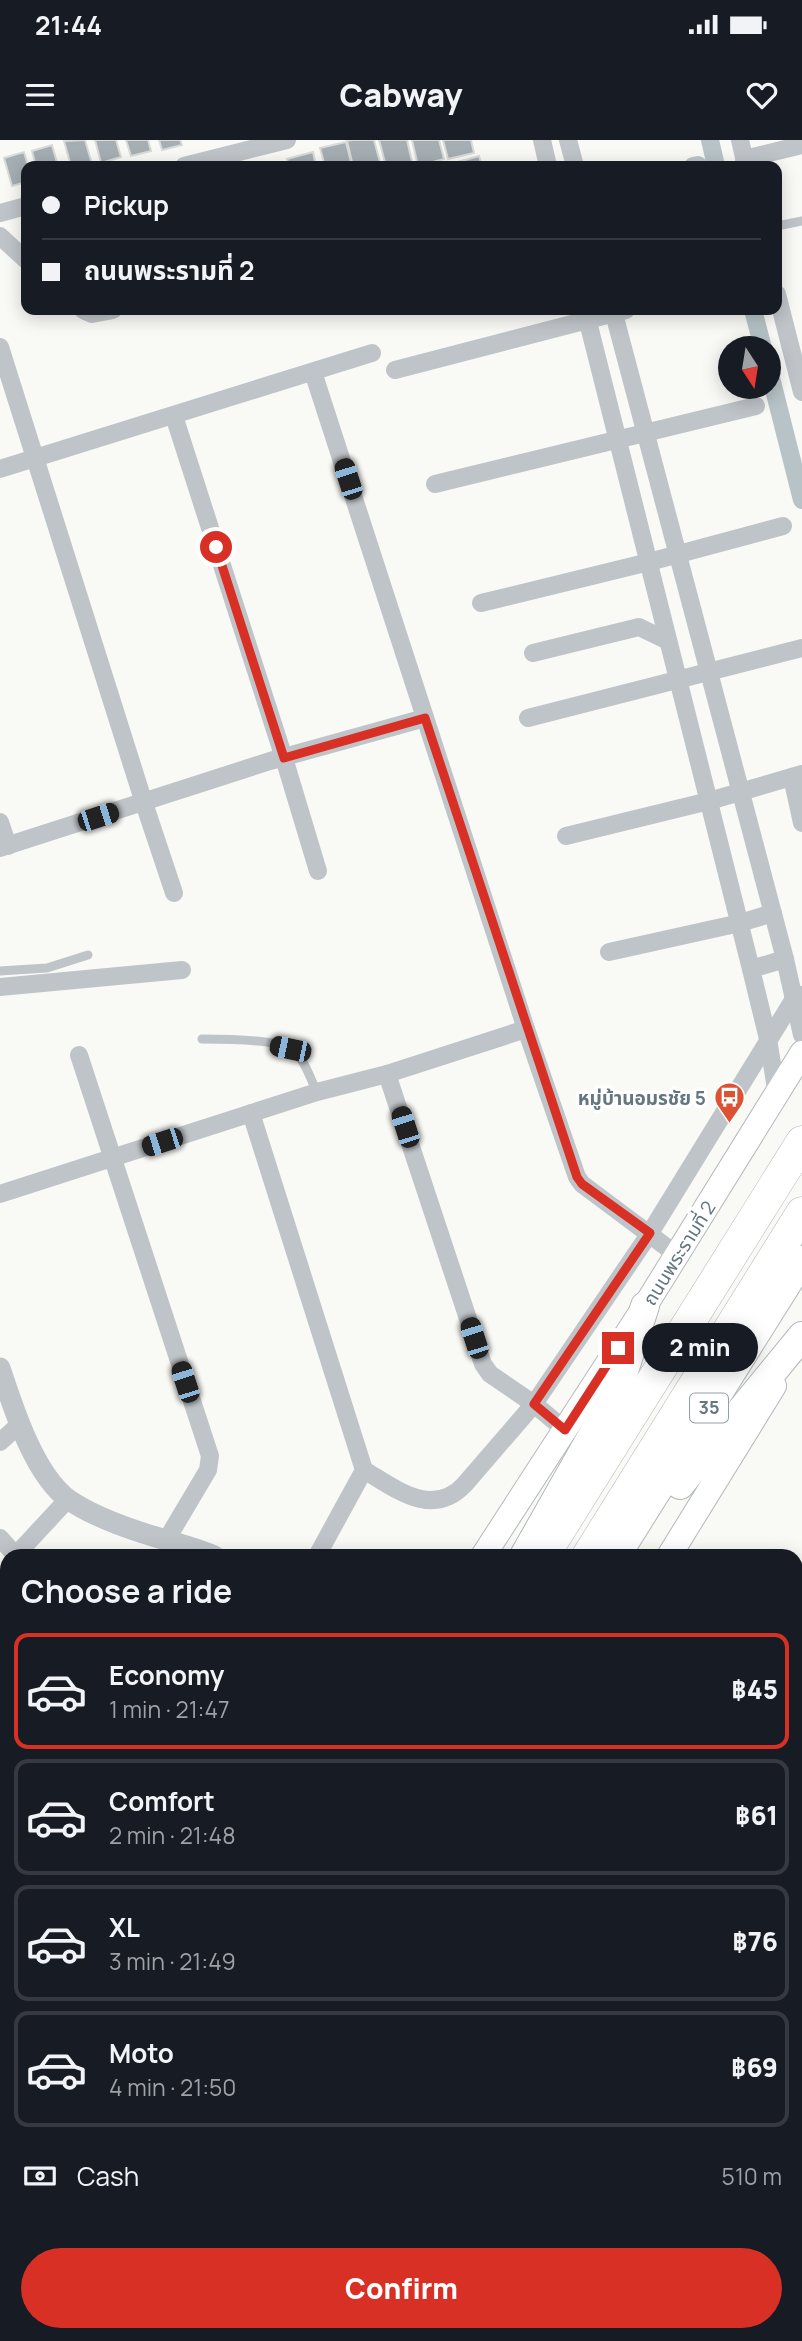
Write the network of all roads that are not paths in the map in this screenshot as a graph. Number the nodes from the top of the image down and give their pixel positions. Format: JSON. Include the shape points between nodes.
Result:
{"nodes":[{"id":1,"x":287,"y":140,"type":"edge"},
{"id":2,"x":542,"y":140,"type":"edge"},
{"id":3,"x":568,"y":140,"type":"edge"},
{"id":4,"x":740,"y":140,"type":"edge"},
{"id":5,"x":802,"y":145,"type":"edge"},
{"id":6,"x":204,"y":161,"type":"edge"},
{"id":7,"x":547,"y":161,"type":"edge"},
{"id":8,"x":574,"y":161,"type":"edge"},
{"id":9,"x":745,"y":161,"type":"edge"},
{"id":10,"x":748,"y":161,"type":"edge"},
{"id":11,"x":21,"y":207,"type":"edge"},
{"id":12,"x":0,"y":213,"type":"edge"},
{"id":13,"x":802,"y":221,"type":"edge"},
{"id":14,"x":782,"y":225,"type":"edge"},
{"id":15,"x":0,"y":236,"type":"edge"},
{"id":16,"x":21,"y":255,"type":"edge"},
{"id":17,"x":782,"y":314,"type":"edge"},
{"id":18,"x":586,"y":315,"type":"edge"},
{"id":19,"x":619,"y":315,"type":"edge"},
{"id":20,"x":0,"y":347,"type":"edge"},
{"id":21,"x":373,"y":353,"type":"dead end"},
{"id":22,"x":395,"y":369,"type":"dead end"},
{"id":23,"x":313,"y":372,"type":"junction"},
{"id":24,"x":802,"y":392,"type":"edge"},
{"id":25,"x":756,"y":406,"type":"dead end"},
{"id":26,"x":174,"y":416,"type":"junction"},
{"id":27,"x":646,"y":433,"type":"junction"},
{"id":28,"x":618,"y":440,"type":"junction"},
{"id":29,"x":34,"y":458,"type":"junction"},
{"id":30,"x":0,"y":468,"type":"edge"},
{"id":31,"x":435,"y":484,"type":"dead end"},
{"id":32,"x":783,"y":526,"type":"dead end"},
{"id":33,"x":678,"y":554,"type":"junction"},
{"id":34,"x":649,"y":562,"type":"junction"},
{"id":35,"x":481,"y":603,"type":"dead end"},
{"id":36,"x":668,"y":640,"type":"junction"},
{"id":37,"x":802,"y":648,"type":"edge"},
{"id":38,"x":533,"y":653,"type":"dead end"},
{"id":39,"x":709,"y":671,"type":"junction"},
{"id":40,"x":678,"y":680,"type":"junction"},
{"id":41,"x":425,"y":718,"type":"junction"},
{"id":42,"x":528,"y":718,"type":"dead end"},
{"id":43,"x":284,"y":758,"type":"junction"},
{"id":44,"x":797,"y":776,"type":"edge"},
{"id":45,"x":741,"y":792,"type":"junction"},
{"id":46,"x":709,"y":801,"type":"junction"},
{"id":47,"x":144,"y":803,"type":"junction"},
{"id":48,"x":0,"y":822,"type":"edge"},
{"id":49,"x":802,"y":823,"type":"edge"},
{"id":50,"x":566,"y":836,"type":"dead end"},
{"id":51,"x":4,"y":847,"type":"edge"},
{"id":52,"x":318,"y":871,"type":"dead end"},
{"id":53,"x":174,"y":893,"type":"dead end"},
{"id":54,"x":773,"y":913,"type":"junction"},
{"id":55,"x":740,"y":923,"type":"junction"},
{"id":56,"x":609,"y":952,"type":"dead end"},
{"id":57,"x":88,"y":955,"type":"dead end"},
{"id":58,"x":785,"y":959,"type":"junction"},
{"id":59,"x":751,"y":969,"type":"junction"},
{"id":60,"x":182,"y":970,"type":"dead end"},
{"id":61,"x":0,"y":971,"type":"edge"},
{"id":62,"x":0,"y":987,"type":"edge"},
{"id":63,"x":798,"y":993,"type":"edge"},
{"id":64,"x":527,"y":1029,"type":"junction"},
{"id":65,"x":802,"y":1035,"type":"edge"},
{"id":66,"x":768,"y":1038,"type":"junction"},
{"id":67,"x":202,"y":1039,"type":"dead end"},
{"id":68,"x":802,"y":1053,"type":"edge"},
{"id":69,"x":79,"y":1055,"type":"dead end"},
{"id":70,"x":387,"y":1074,"type":"junction"},
{"id":71,"x":317,"y":1091,"type":"junction"},
{"id":72,"x":776,"y":1096,"type":"junction"},
{"id":73,"x":251,"y":1113,"type":"junction"},
{"id":74,"x":802,"y":1142,"type":"edge"},
{"id":75,"x":802,"y":1152,"type":"edge"},
{"id":76,"x":112,"y":1158,"type":"junction"},
{"id":77,"x":0,"y":1194,"type":"edge"},
{"id":78,"x":802,"y":1213,"type":"edge"},
{"id":79,"x":650,"y":1233,"type":"junction"},
{"id":80,"x":677,"y":1255,"type":"junction"},
{"id":81,"x":802,"y":1259,"type":"edge"},
{"id":82,"x":645,"y":1306,"type":"junction"},
{"id":83,"x":802,"y":1338,"type":"edge"},
{"id":84,"x":0,"y":1368,"type":"edge"},
{"id":85,"x":534,"y":1404,"type":"junction"},
{"id":86,"x":20,"y":1424,"type":"junction"},
{"id":87,"x":565,"y":1430,"type":"junction"},
{"id":88,"x":0,"y":1443,"type":"edge"},
{"id":89,"x":364,"y":1471,"type":"junction"},
{"id":90,"x":68,"y":1499,"type":"junction"},
{"id":91,"x":167,"y":1539,"type":"junction"},
{"id":92,"x":22,"y":1549,"type":"edge"},
{"id":93,"x":195,"y":1549,"type":"edge"},
{"id":94,"x":321,"y":1549,"type":"edge"},
{"id":95,"x":488,"y":1549,"type":"edge"},
{"id":96,"x":528,"y":1549,"type":"edge"},
{"id":97,"x":547,"y":1549,"type":"edge"},
{"id":98,"x":556,"y":1549,"type":"edge"},
{"id":99,"x":592,"y":1549,"type":"edge"},
{"id":100,"x":620,"y":1549,"type":"edge"},
{"id":101,"x":632,"y":1549,"type":"edge"},
{"id":102,"x":673,"y":1549,"type":"edge"}],
"edges":[{"from":1,"to":6,"type":"street"},
{"from":2,"to":7,"type":"street"},
{"from":3,"to":8,"type":"street"},
{"from":4,"to":9,"type":"street"},
{"from":5,"to":10,"type":"street"},
{"from":11,"to":12,"type":"street"},
{"from":13,"to":14,"type":"lane"},
{"from":15,"to":16,"type":"street"},
{"from":17,"to":24,"type":"street"},
{"from":18,"to":22,"type":"street"},
{"from":18,"to":28,"type":"street"},
{"from":19,"to":27,"type":"street"},
{"from":20,"to":29,"type":"street"},
{"from":21,"to":23,"type":"street"},
{"from":23,"to":26,"type":"street"},
{"from":23,"to":41,"type":"street"},
{"from":25,"to":27,"type":"street"},
{"from":26,"to":29,"type":"street"},
{"from":26,"to":43,"type":"street"},
{"from":27,"to":28,"type":"street"},
{"from":27,"to":33,"type":"street"},
{"from":28,"to":31,"type":"street"},
{"from":28,"to":34,"type":"street"},
{"from":29,"to":30,"type":"street"},
{"from":29,"to":47,"type":"street"},
{"from":32,"to":33,"type":"street"},
{"from":33,"to":34,"type":"street"},
{"from":33,"to":39,"type":"street"},
{"from":34,"to":35,"type":"street"},
{"from":34,"to":36,"type":"street"},
{"from":36,"to":38,"type":"street","via":[[639,627]]},
{"from":36,"to":40,"type":"street"},
{"from":37,"to":39,"type":"street"},
{"from":39,"to":40,"type":"street"},
{"from":39,"to":45,"type":"street"},
{"from":40,"to":42,"type":"street"},
{"from":40,"to":46,"type":"street"},
{"from":41,"to":43,"type":"street"},
{"from":41,"to":64,"type":"street"},
{"from":43,"to":47,"type":"street"},
{"from":43,"to":52,"type":"street"},
{"from":44,"to":45,"type":"street"},
{"from":44,"to":49,"type":"street"},
{"from":45,"to":46,"type":"street"},
{"from":45,"to":54,"type":"street"},
{"from":46,"to":50,"type":"street"},
{"from":46,"to":55,"type":"street"},
{"from":47,"to":51,"type":"street"},
{"from":47,"to":53,"type":"street"},
{"from":48,"to":51,"type":"street"},
{"from":54,"to":55,"type":"street"},
{"from":54,"to":58,"type":"street"},
{"from":55,"to":56,"type":"street"},
{"from":55,"to":59,"type":"street"},
{"from":57,"to":61,"type":"lane","via":[[47,968]]},
{"from":58,"to":59,"type":"street"},
{"from":58,"to":63,"type":"street"},
{"from":59,"to":66,"type":"street"},
{"from":60,"to":62,"type":"street"},
{"from":63,"to":65,"type":"street"},
{"from":63,"to":66,"type":"street"},
{"from":64,"to":70,"type":"street"},
{"from":64,"to":79,"type":"street","via":[[577,1177]]},
{"from":66,"to":72,"type":"street"},
{"from":66,"to":79,"type":"street"},
{"from":67,"to":71,"type":"lane","via":[[251,1040],[290,1049]]},
{"from":68,"to":72,"type":"main road","name":"ถนนพระรามที่ 2"},
{"from":69,"to":76,"type":"street"},
{"from":70,"to":71,"type":"street"},
{"from":70,"to":85,"type":"street","via":[[483,1364],[490,1374]]},
{"from":71,"to":73,"type":"street"},
{"from":72,"to":80,"type":"main road","name":"ถนนพระรามที่ 2"},
{"from":73,"to":76,"type":"street"},
{"from":73,"to":89,"type":"street"},
{"from":74,"to":97,"type":"highway"},
{"from":75,"to":98,"type":"highway"},
{"from":76,"to":77,"type":"street"},
{"from":76,"to":91,"type":"street","via":[[210,1456],[208,1470]]},
{"from":78,"to":99,"type":"highway"},
{"from":79,"to":80,"type":"street"},
{"from":79,"to":85,"type":"street"},
{"from":80,"to":82,"type":"main road","name":"ถนนพระรามที่ 2"},
{"from":81,"to":100,"type":"highway","number":"35"},
{"from":82,"to":87,"type":"main road","name":"ถนนพระรามที่ 2"},
{"from":82,"to":96,"type":"highway","via":[[609,1406]]},
{"from":83,"to":101,"type":"highway"},
{"from":83,"to":102,"type":"main road","number":"35"},
{"from":84,"to":86,"type":"street"},
{"from":85,"to":87,"type":"street"},
{"from":85,"to":89,"type":"street","via":[[457,1493],[444,1500],[409,1497]]},
{"from":86,"to":88,"type":"street"},
{"from":86,"to":90,"type":"street","via":[[51,1480]]},
{"from":87,"to":95,"type":"main road","name":"ถนนพระรามที่ 2"},
{"from":89,"to":94,"type":"street"},
{"from":90,"to":91,"type":"street","via":[[144,1534]]},
{"from":90,"to":92,"type":"street"},
{"from":91,"to":93,"type":"street"}]}
